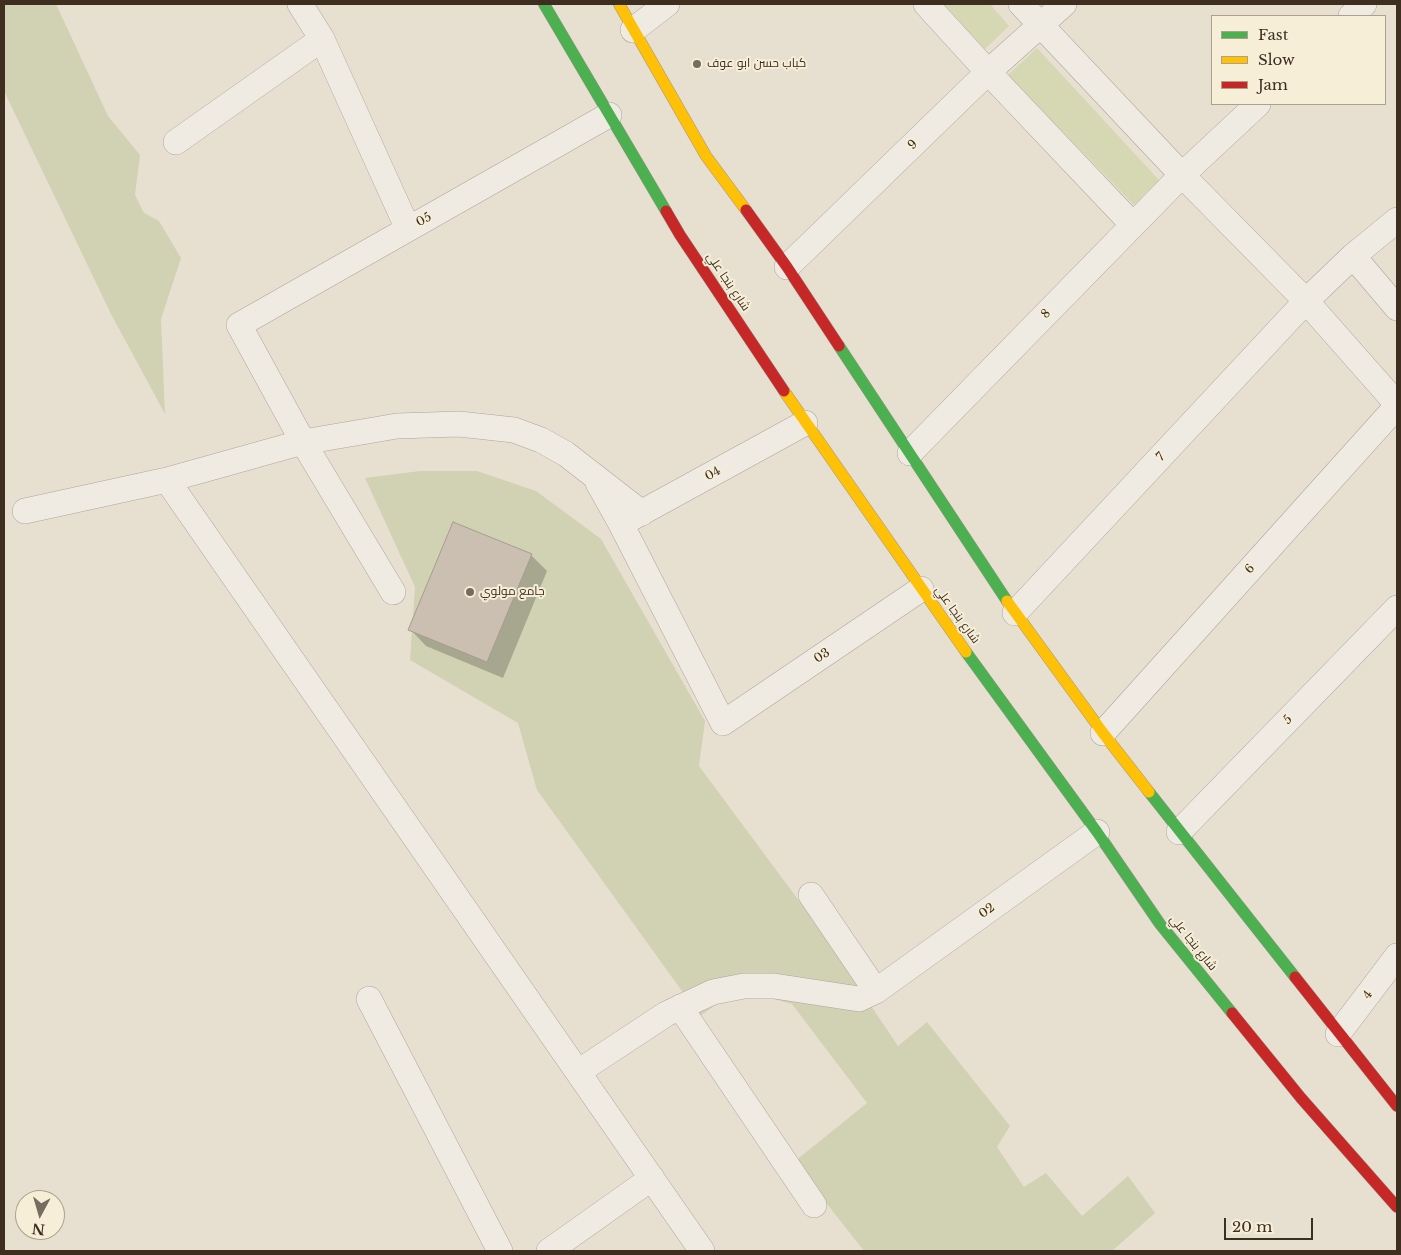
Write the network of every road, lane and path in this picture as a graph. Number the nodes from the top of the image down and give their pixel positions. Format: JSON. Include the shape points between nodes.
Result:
{"nodes":[{"id":1,"x":300,"y":4,"type":"edge"},
{"id":2,"x":544,"y":4,"type":"edge"},
{"id":3,"x":619,"y":4,"type":"edge"},
{"id":4,"x":667,"y":4,"type":"edge"},
{"id":5,"x":926,"y":4,"type":"edge"},
{"id":6,"x":1021,"y":4,"type":"edge"},
{"id":7,"x":1064,"y":4,"type":"edge"},
{"id":8,"x":1364,"y":4,"type":"edge"},
{"id":9,"x":1352,"y":15,"type":"edge"},
{"id":10,"x":1041,"y":25,"type":"junction"},
{"id":11,"x":633,"y":30,"type":"junction"},
{"id":12,"x":322,"y":39,"type":"junction"},
{"id":13,"x":988,"y":72,"type":"junction"},
{"id":14,"x":1257,"y":105,"type":"edge"},
{"id":15,"x":608,"y":115,"type":"junction"},
{"id":16,"x":176,"y":142,"type":"dead end"},
{"id":17,"x":1182,"y":175,"type":"junction"},
{"id":18,"x":1397,"y":220,"type":"edge"},
{"id":19,"x":1133,"y":225,"type":"junction"},
{"id":20,"x":408,"y":229,"type":"junction"},
{"id":21,"x":1354,"y":256,"type":"junction"},
{"id":22,"x":787,"y":267,"type":"junction"},
{"id":23,"x":1306,"y":301,"type":"junction"},
{"id":24,"x":1397,"y":308,"type":"edge"},
{"id":25,"x":1397,"y":405,"type":"edge"},
{"id":26,"x":805,"y":423,"type":"junction"},
{"id":27,"x":303,"y":442,"type":"junction"},
{"id":28,"x":910,"y":453,"type":"junction"},
{"id":29,"x":167,"y":480,"type":"junction"},
{"id":30,"x":25,"y":511,"type":"dead end"},
{"id":31,"x":632,"y":518,"type":"junction"},
{"id":32,"x":921,"y":589,"type":"junction"},
{"id":33,"x":393,"y":592,"type":"dead end"},
{"id":34,"x":1397,"y":608,"type":"edge"},
{"id":35,"x":1015,"y":613,"type":"junction"},
{"id":36,"x":1103,"y":733,"type":"junction"},
{"id":37,"x":1097,"y":832,"type":"junction"},
{"id":38,"x":1179,"y":832,"type":"junction"},
{"id":39,"x":811,"y":895,"type":"dead end"},
{"id":40,"x":1397,"y":956,"type":"edge"},
{"id":41,"x":876,"y":991,"type":"junction"},
{"id":42,"x":369,"y":999,"type":"dead end"},
{"id":43,"x":680,"y":1007,"type":"junction"},
{"id":44,"x":1338,"y":1034,"type":"junction"},
{"id":45,"x":578,"y":1072,"type":"junction"},
{"id":46,"x":1397,"y":1106,"type":"edge"},
{"id":47,"x":652,"y":1178,"type":"junction"},
{"id":48,"x":814,"y":1205,"type":"dead end"},
{"id":49,"x":1397,"y":1207,"type":"edge"},
{"id":50,"x":500,"y":1251,"type":"edge"},
{"id":51,"x":549,"y":1251,"type":"edge"},
{"id":52,"x":702,"y":1251,"type":"edge"}],
"edges":[{"from":1,"to":12,"type":"street"},
{"from":2,"to":15,"type":"main road","name":"شارع بنجا علي"},
{"from":3,"to":11,"type":"main road"},
{"from":4,"to":11,"type":"street"},
{"from":5,"to":13,"type":"street"},
{"from":6,"to":10,"type":"street"},
{"from":7,"to":10,"type":"street","name":"9"},
{"from":8,"to":9,"type":"street"},
{"from":10,"to":13,"type":"street","name":"9"},
{"from":10,"to":17,"type":"street"},
{"from":11,"to":22,"type":"main road","via":[[706,156]]},
{"from":12,"to":16,"type":"street"},
{"from":12,"to":20,"type":"street"},
{"from":13,"to":19,"type":"street"},
{"from":13,"to":22,"type":"street","name":"9"},
{"from":14,"to":17,"type":"street","name":"8"},
{"from":15,"to":20,"type":"street","name":"05"},
{"from":15,"to":26,"type":"main road","name":"شارع بنجا علي","via":[[680,236]]},
{"from":17,"to":19,"type":"street","name":"8"},
{"from":17,"to":23,"type":"street"},
{"from":18,"to":21,"type":"street","name":"7"},
{"from":19,"to":28,"type":"street","name":"8"},
{"from":20,"to":27,"type":"street","name":"05","via":[[239,325]]},
{"from":21,"to":23,"type":"street","name":"7"},
{"from":21,"to":24,"type":"street"},
{"from":22,"to":28,"type":"main road"},
{"from":23,"to":25,"type":"street"},
{"from":23,"to":35,"type":"street","name":"7"},
{"from":25,"to":36,"type":"street","name":"6"},
{"from":26,"to":31,"type":"street","name":"04"},
{"from":26,"to":32,"type":"main road","name":"شارع بنجا علي"},
{"from":27,"to":29,"type":"street"},
{"from":27,"to":31,"type":"street","via":[[397,426],[459,424],[514,430],[541,440],[593,474]]},
{"from":27,"to":33,"type":"street"},
{"from":28,"to":35,"type":"main road"},
{"from":29,"to":30,"type":"street"},
{"from":29,"to":45,"type":"street"},
{"from":31,"to":32,"type":"street","name":"03","via":[[723,723]]},
{"from":32,"to":37,"type":"main road","name":"شارع بنجا علي"},
{"from":34,"to":38,"type":"street","name":"5"},
{"from":35,"to":36,"type":"main road"},
{"from":36,"to":38,"type":"main road"},
{"from":37,"to":41,"type":"street","name":"02"},
{"from":37,"to":49,"type":"main road","name":"شارع بنجا علي","via":[[1160,924],[1301,1098]]},
{"from":38,"to":44,"type":"main road"},
{"from":39,"to":41,"type":"street"},
{"from":40,"to":44,"type":"street","name":"4"},
{"from":41,"to":43,"type":"street","name":"02","via":[[859,999],[774,986],[744,986],[713,992]]},
{"from":42,"to":50,"type":"street"},
{"from":43,"to":45,"type":"street","name":"02"},
{"from":43,"to":48,"type":"street"},
{"from":44,"to":46,"type":"main road"},
{"from":45,"to":47,"type":"street"},
{"from":47,"to":51,"type":"street"},
{"from":47,"to":52,"type":"street"}]}
